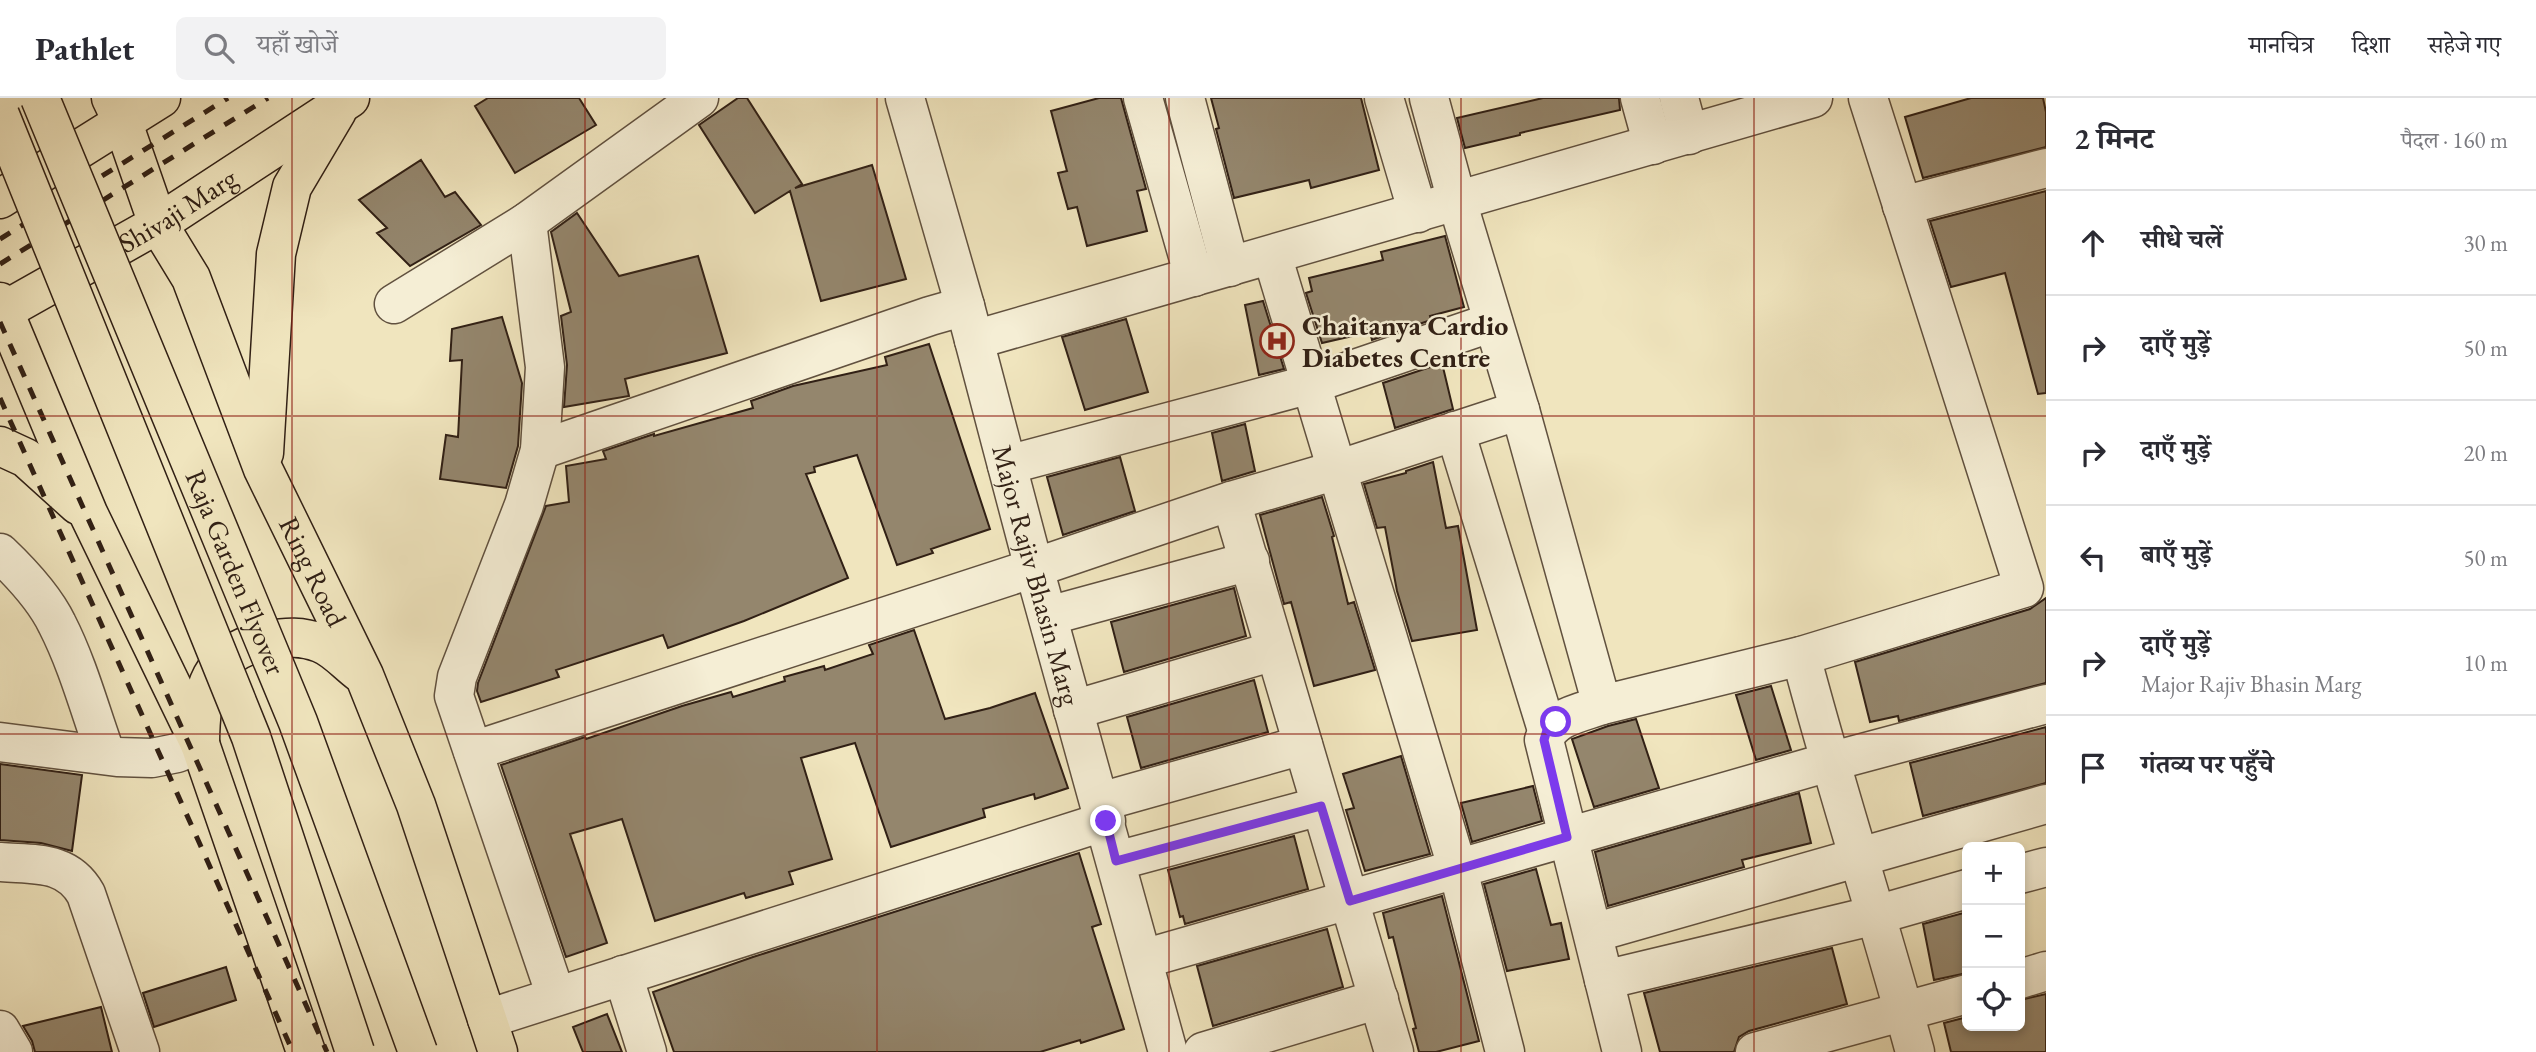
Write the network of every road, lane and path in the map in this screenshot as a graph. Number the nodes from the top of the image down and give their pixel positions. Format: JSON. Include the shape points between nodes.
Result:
{"nodes":[{"id":1,"x":40,"y":98,"type":"edge"},
{"id":2,"x":161,"y":98,"type":"edge"},
{"id":3,"x":699,"y":98,"type":"edge"},
{"id":4,"x":905,"y":98,"type":"edge"},
{"id":5,"x":1143,"y":98,"type":"edge"},
{"id":6,"x":1185,"y":98,"type":"edge"},
{"id":7,"x":1384,"y":98,"type":"edge"},
{"id":8,"x":1429,"y":98,"type":"edge"},
{"id":9,"x":1640,"y":98,"type":"edge"},
{"id":10,"x":1679,"y":98,"type":"edge"},
{"id":11,"x":1814,"y":98,"type":"edge"},
{"id":12,"x":1868,"y":98,"type":"edge"},
{"id":13,"x":346,"y":101,"type":"edge"},
{"id":14,"x":117,"y":111,"type":"edge"},
{"id":15,"x":0,"y":115,"type":"edge"},
{"id":16,"x":1689,"y":135,"type":"junction"},
{"id":17,"x":1653,"y":145,"type":"junction"},
{"id":18,"x":2046,"y":168,"type":"edge"},
{"id":19,"x":0,"y":199,"type":"edge"},
{"id":20,"x":1457,"y":201,"type":"junction"},
{"id":21,"x":1902,"y":206,"type":"junction"},
{"id":22,"x":1418,"y":213,"type":"junction"},
{"id":23,"x":527,"y":222,"type":"junction"},
{"id":24,"x":158,"y":224,"type":"junction"},
{"id":25,"x":1272,"y":255,"type":"junction"},
{"id":26,"x":1230,"y":267,"type":"junction"},
{"id":27,"x":1194,"y":277,"type":"junction"},
{"id":28,"x":394,"y":304,"type":"dead end"},
{"id":29,"x":1,"y":308,"type":"edge"},
{"id":30,"x":1493,"y":322,"type":"junction"},
{"id":31,"x":970,"y":323,"type":"junction"},
{"id":32,"x":1311,"y":384,"type":"junction"},
{"id":33,"x":1520,"y":411,"type":"junction"},
{"id":34,"x":1454,"y":431,"type":"junction"},
{"id":35,"x":0,"y":446,"type":"edge"},
{"id":36,"x":540,"y":450,"type":"junction"},
{"id":37,"x":1007,"y":464,"type":"junction"},
{"id":38,"x":263,"y":469,"type":"junction"},
{"id":39,"x":1337,"y":470,"type":"junction"},
{"id":40,"x":1231,"y":501,"type":"junction"},
{"id":41,"x":88,"y":513,"type":"junction"},
{"id":42,"x":0,"y":553,"type":"edge"},
{"id":43,"x":1250,"y":561,"type":"junction"},
{"id":44,"x":1034,"y":568,"type":"junction"},
{"id":45,"x":2035,"y":585,"type":"edge"},
{"id":46,"x":1048,"y":616,"type":"junction"},
{"id":47,"x":1274,"y":651,"type":"junction"},
{"id":48,"x":1801,"y":656,"type":"junction"},
{"id":49,"x":364,"y":675,"type":"junction"},
{"id":50,"x":2046,"y":704,"type":"edge"},
{"id":51,"x":1602,"y":705,"type":"junction"},
{"id":52,"x":1073,"y":710,"type":"junction"},
{"id":53,"x":1547,"y":730,"type":"junction"},
{"id":54,"x":0,"y":742,"type":"edge"},
{"id":55,"x":200,"y":744,"type":"junction"},
{"id":56,"x":1303,"y":745,"type":"junction"},
{"id":57,"x":473,"y":751,"type":"junction"},
{"id":58,"x":106,"y":755,"type":"junction"},
{"id":59,"x":1829,"y":762,"type":"junction"},
{"id":60,"x":2046,"y":804,"type":"edge"},
{"id":61,"x":1321,"y":806,"type":"junction"},
{"id":62,"x":1103,"y":812,"type":"junction"},
{"id":63,"x":1567,"y":837,"type":"junction"},
{"id":64,"x":1859,"y":859,"type":"junction"},
{"id":65,"x":1116,"y":861,"type":"junction"},
{"id":66,"x":0,"y":862,"type":"edge"},
{"id":67,"x":2046,"y":867,"type":"edge"},
{"id":68,"x":1458,"y":870,"type":"junction"},
{"id":69,"x":2025,"y":873,"type":"edge"},
{"id":70,"x":1962,"y":890,"type":"edge"},
{"id":71,"x":1350,"y":901,"type":"junction"},
{"id":72,"x":1876,"y":915,"type":"junction"},
{"id":73,"x":1593,"y":933,"type":"junction"},
{"id":74,"x":1143,"y":959,"type":"junction"},
{"id":75,"x":2046,"y":971,"type":"edge"},
{"id":76,"x":623,"y":975,"type":"junction"},
{"id":77,"x":2025,"y":977,"type":"edge"},
{"id":78,"x":1604,"y":980,"type":"junction"},
{"id":79,"x":556,"y":996,"type":"junction"},
{"id":80,"x":1962,"y":996,"type":"edge"},
{"id":81,"x":1378,"y":999,"type":"junction"},
{"id":82,"x":1905,"y":1013,"type":"junction"},
{"id":83,"x":0,"y":1030,"type":"edge"},
{"id":84,"x":493,"y":1035,"type":"edge"},
{"id":85,"x":300,"y":1050,"type":"edge"},
{"id":86,"x":1172,"y":1050,"type":"edge"},
{"id":87,"x":13,"y":1052,"type":"edge"},
{"id":88,"x":140,"y":1052,"type":"edge"},
{"id":89,"x":355,"y":1052,"type":"edge"},
{"id":90,"x":418,"y":1052,"type":"edge"},
{"id":91,"x":647,"y":1052,"type":"edge"},
{"id":92,"x":1394,"y":1052,"type":"edge"},
{"id":93,"x":1505,"y":1052,"type":"edge"},
{"id":94,"x":1622,"y":1052,"type":"edge"},
{"id":95,"x":1755,"y":1052,"type":"edge"},
{"id":96,"x":1915,"y":1052,"type":"edge"}],
"edges":[{"from":1,"to":90,"type":"main road","name":"Raja Garden Flyover","bridge":true,"via":[[298,722]]},
{"from":2,"to":14,"type":"main road"},
{"from":3,"to":23,"type":"street"},
{"from":4,"to":31,"type":"street","name":"Major Rajiv Bhasin Marg"},
{"from":5,"to":27,"type":"street"},
{"from":6,"to":26,"type":"street"},
{"from":7,"to":22,"type":"street"},
{"from":8,"to":20,"type":"street"},
{"from":9,"to":17,"type":"street"},
{"from":10,"to":16,"type":"street"},
{"from":11,"to":16,"type":"street"},
{"from":12,"to":21,"type":"street"},
{"from":13,"to":24,"type":"main road","name":"Shivaji Marg"},
{"from":13,"to":38,"type":"main road","via":[[292,187],[276,254]]},
{"from":14,"to":19,"type":"main road"},
{"from":14,"to":24,"type":"main road","name":"Ring Road"},
{"from":15,"to":89,"type":"main road","name":"Raja Garden Flyover","bridge":true,"via":[[251,737]]},
{"from":16,"to":17,"type":"street"},
{"from":17,"to":20,"type":"street"},
{"from":18,"to":21,"type":"street"},
{"from":20,"to":22,"type":"street"},
{"from":20,"to":30,"type":"street"},
{"from":21,"to":45,"type":"street"},
{"from":22,"to":25,"type":"street"},
{"from":23,"to":28,"type":"street"},
{"from":23,"to":36,"type":"street","via":[[545,367]]},
{"from":24,"to":29,"type":"main road","name":"Shivaji Marg"},
{"from":24,"to":38,"type":"main road","name":"Ring Road","via":[[191,278]]},
{"from":25,"to":26,"type":"street"},
{"from":25,"to":32,"type":"street"},
{"from":26,"to":27,"type":"street"},
{"from":27,"to":31,"type":"street"},
{"from":29,"to":41,"type":"main road"},
{"from":30,"to":32,"type":"street"},
{"from":30,"to":33,"type":"street"},
{"from":31,"to":36,"type":"street","via":[[917,321]]},
{"from":31,"to":37,"type":"street","name":"Major Rajiv Bhasin Marg"},
{"from":32,"to":37,"type":"street"},
{"from":32,"to":39,"type":"street"},
{"from":33,"to":34,"type":"street"},
{"from":33,"to":51,"type":"street"},
{"from":34,"to":39,"type":"street"},
{"from":34,"to":53,"type":"street"},
{"from":35,"to":41,"type":"main road","via":[[26,458]]},
{"from":36,"to":57,"type":"street","via":[[524,505],[457,677],[456,705]]},
{"from":37,"to":44,"type":"street","name":"Major Rajiv Bhasin Marg"},
{"from":38,"to":49,"type":"main road","name":"Ring Road"},
{"from":39,"to":40,"type":"street"},
{"from":39,"to":68,"type":"street"},
{"from":40,"to":43,"type":"street"},
{"from":40,"to":44,"type":"street"},
{"from":41,"to":55,"type":"main road"},
{"from":42,"to":58,"type":"street","via":[[57,621]]},
{"from":43,"to":46,"type":"street"},
{"from":43,"to":47,"type":"street"},
{"from":44,"to":46,"type":"street","name":"Major Rajiv Bhasin Marg"},
{"from":44,"to":57,"type":"street"},
{"from":45,"to":48,"type":"street"},
{"from":46,"to":52,"type":"street","name":"Major Rajiv Bhasin Marg"},
{"from":47,"to":52,"type":"street"},
{"from":47,"to":56,"type":"street"},
{"from":48,"to":51,"type":"street"},
{"from":48,"to":59,"type":"street"},
{"from":49,"to":55,"type":"main road","via":[[322,643],[292,636],[252,643],[231,653],[209,677],[200,711]]},
{"from":49,"to":84,"type":"main road","name":"Ring Road","via":[[416,804]]},
{"from":50,"to":59,"type":"street"},
{"from":51,"to":53,"type":"street","via":[[1556,722]]},
{"from":52,"to":62,"type":"street","name":"Major Rajiv Bhasin Marg"},
{"from":53,"to":63,"type":"street","via":[[1544,740]]},
{"from":54,"to":58,"type":"street"},
{"from":55,"to":58,"type":"street","via":[[152,758]]},
{"from":55,"to":85,"type":"main road"},
{"from":56,"to":61,"type":"street"},
{"from":56,"to":62,"type":"street"},
{"from":57,"to":79,"type":"street"},
{"from":59,"to":63,"type":"street"},
{"from":59,"to":64,"type":"street"},
{"from":60,"to":64,"type":"street"},
{"from":61,"to":65,"type":"street"},
{"from":61,"to":71,"type":"street"},
{"from":62,"to":65,"type":"street","name":"Major Rajiv Bhasin Marg"},
{"from":62,"to":76,"type":"street"},
{"from":63,"to":68,"type":"street"},
{"from":63,"to":73,"type":"street"},
{"from":64,"to":72,"type":"street"},
{"from":64,"to":73,"type":"street"},
{"from":65,"to":74,"type":"street","name":"Major Rajiv Bhasin Marg"},
{"from":66,"to":88,"type":"street","via":[[65,870],[79,880]]},
{"from":67,"to":69,"type":"street"},
{"from":68,"to":71,"type":"street"},
{"from":68,"to":93,"type":"street"},
{"from":70,"to":72,"type":"street"},
{"from":71,"to":74,"type":"street"},
{"from":71,"to":81,"type":"street"},
{"from":72,"to":78,"type":"street"},
{"from":72,"to":82,"type":"street"},
{"from":73,"to":78,"type":"street"},
{"from":74,"to":86,"type":"street","name":"Major Rajiv Bhasin Marg"},
{"from":75,"to":77,"type":"street"},
{"from":76,"to":79,"type":"street"},
{"from":76,"to":91,"type":"street"},
{"from":78,"to":94,"type":"street"},
{"from":79,"to":84,"type":"street"},
{"from":80,"to":82,"type":"street"},
{"from":81,"to":86,"type":"street"},
{"from":81,"to":92,"type":"street"},
{"from":82,"to":95,"type":"street"},
{"from":82,"to":96,"type":"street"},
{"from":83,"to":87,"type":"street"}]}
